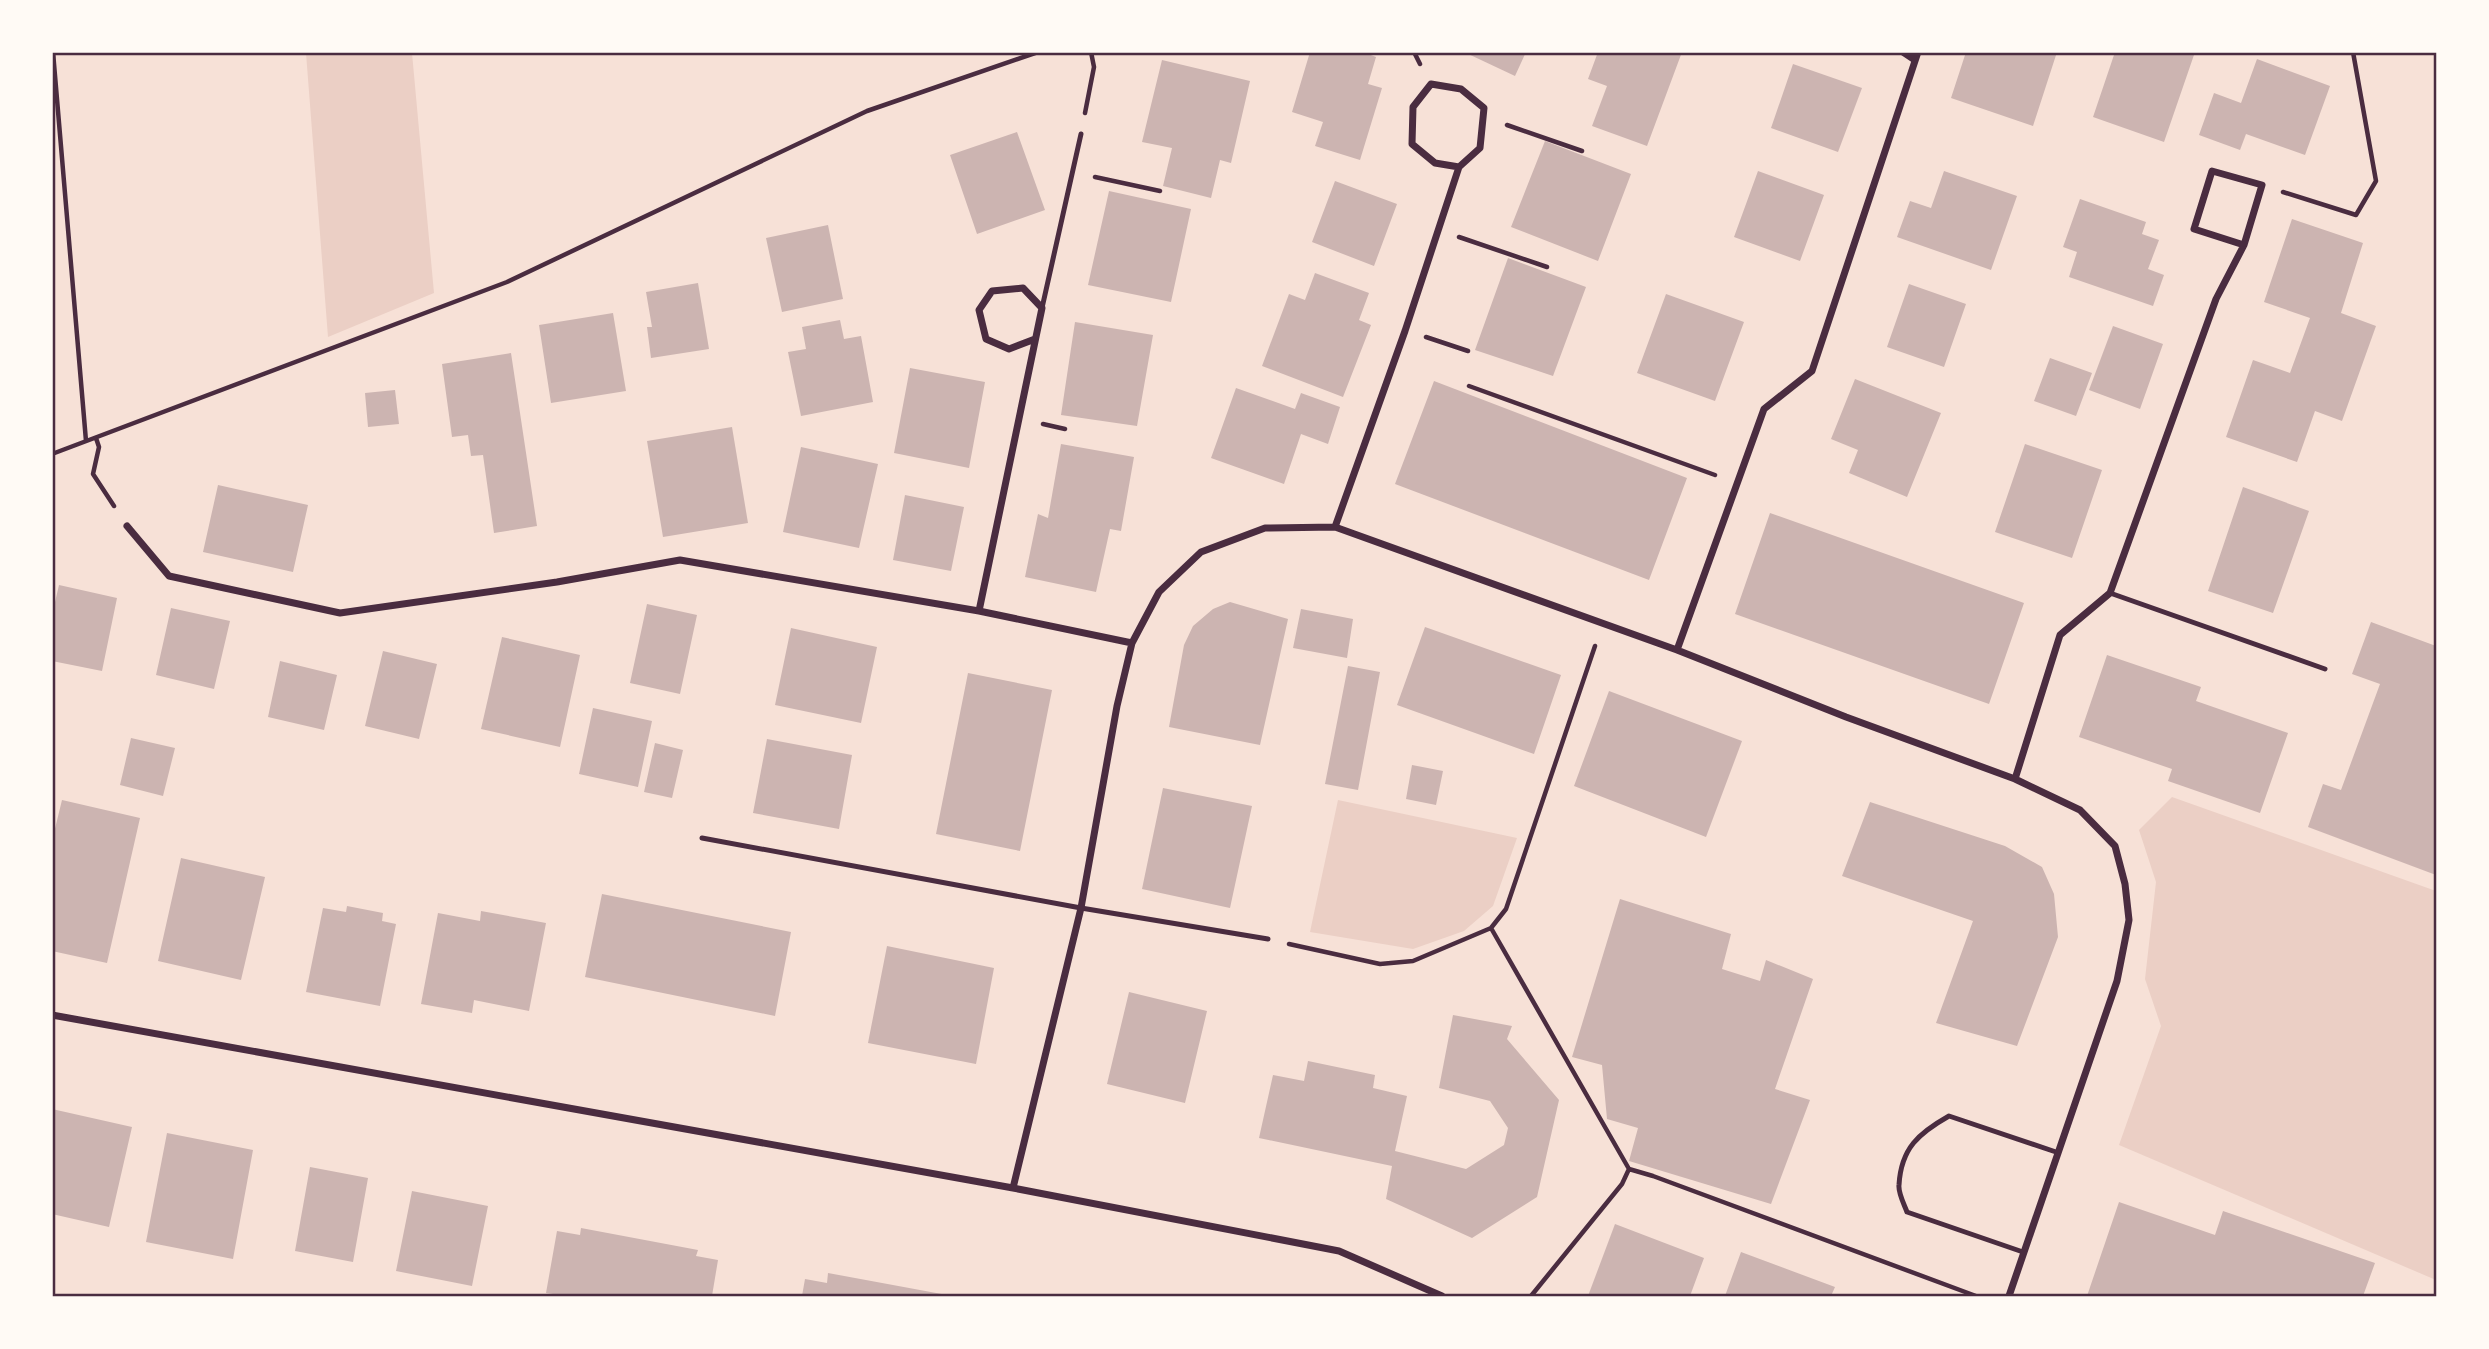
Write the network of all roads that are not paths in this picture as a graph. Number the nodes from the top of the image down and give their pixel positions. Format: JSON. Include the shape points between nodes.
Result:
{"nodes":[{"id":1,"x":1903,"y":52,"type":"edge"},
{"id":2,"x":1916,"y":56,"type":"edge"},
{"id":3,"x":1080,"y":134,"type":"road end"},
{"id":4,"x":1460,"y":167,"type":"junction"},
{"id":5,"x":2244,"y":245,"type":"junction"},
{"id":6,"x":1042,"y":308,"type":"junction"},
{"id":7,"x":1035,"y":339,"type":"junction"},
{"id":8,"x":127,"y":526,"type":"road end"},
{"id":9,"x":1335,"y":527,"type":"junction"},
{"id":10,"x":2110,"y":593,"type":"junction"},
{"id":11,"x":979,"y":611,"type":"junction"},
{"id":12,"x":1132,"y":643,"type":"junction"},
{"id":13,"x":1677,"y":650,"type":"junction"},
{"id":14,"x":2325,"y":669,"type":"dead end"},
{"id":15,"x":2015,"y":779,"type":"junction"},
{"id":16,"x":702,"y":838,"type":"dead end"},
{"id":17,"x":1082,"y":908,"type":"junction"},
{"id":18,"x":1268,"y":939,"type":"road end"},
{"id":19,"x":52,"y":1015,"type":"edge"},
{"id":20,"x":2056,"y":1153,"type":"junction"},
{"id":21,"x":1013,"y":1188,"type":"junction"},
{"id":22,"x":2023,"y":1252,"type":"junction"},
{"id":23,"x":1442,"y":1297,"type":"edge"},
{"id":24,"x":2009,"y":1297,"type":"edge"}],
"edges":[{"from":1,"to":2,"type":"street"},
{"from":2,"to":13,"type":"street","via":[[1812,372],[1764,409]]},
{"from":3,"to":6,"type":"lane"},
{"from":4,"to":4,"type":"street","via":[[1480,148],[1484,108],[1461,89],[1431,84],[1413,107],[1412,144],[1435,163]]},
{"from":4,"to":9,"type":"street"},
{"from":5,"to":5,"type":"street","via":[[2262,185],[2212,171],[2194,229]]},
{"from":5,"to":10,"type":"street","via":[[2216,299]]},
{"from":6,"to":7,"type":"street"},
{"from":6,"to":7,"type":"street","via":[[1023,288],[992,291],[979,310],[986,339],[1009,349]]},
{"from":7,"to":11,"type":"street"},
{"from":8,"to":11,"type":"street","via":[[169,576],[340,613],[680,560]]},
{"from":9,"to":12,"type":"street","via":[[1265,528],[1201,552],[1159,592]]},
{"from":9,"to":13,"type":"street"},
{"from":10,"to":14,"type":"lane"},
{"from":10,"to":15,"type":"street","via":[[2060,635]]},
{"from":11,"to":12,"type":"street"},
{"from":12,"to":17,"type":"street"},
{"from":13,"to":15,"type":"street"},
{"from":15,"to":20,"type":"street","via":[[2080,810],[2115,846],[2129,920],[2117,981]]},
{"from":16,"to":17,"type":"lane"},
{"from":17,"to":18,"type":"lane"},
{"from":17,"to":21,"type":"street"},
{"from":19,"to":21,"type":"street"},
{"from":20,"to":22,"type":"street"},
{"from":20,"to":22,"type":"lane","via":[[1949,1116],[1924,1130],[1907,1150],[1898,1187],[1907,1212]]},
{"from":21,"to":23,"type":"street","via":[[1339,1251]]},
{"from":22,"to":24,"type":"street"}]}
